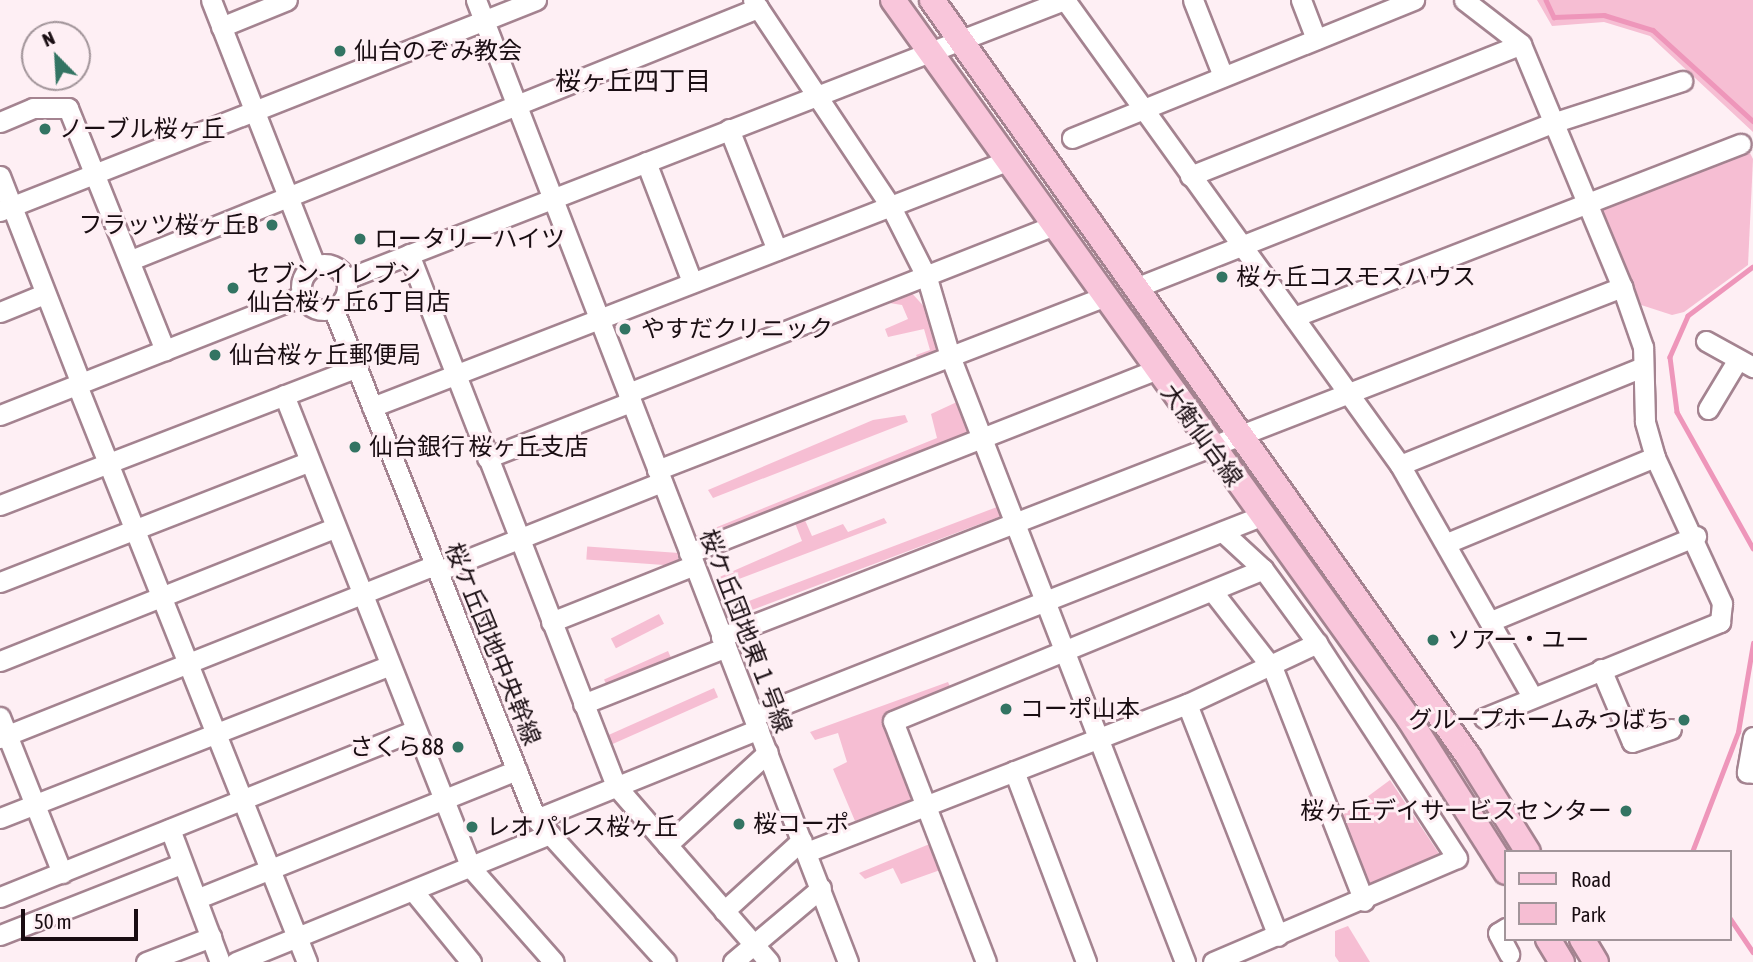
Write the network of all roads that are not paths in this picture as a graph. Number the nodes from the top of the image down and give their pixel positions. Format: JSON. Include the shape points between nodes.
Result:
{"nodes":[{"id":1,"x":211,"y":0,"type":"edge"},
{"id":2,"x":287,"y":0,"type":"edge"},
{"id":3,"x":476,"y":0,"type":"edge"},
{"id":4,"x":536,"y":0,"type":"edge"},
{"id":5,"x":893,"y":0,"type":"edge"},
{"id":6,"x":932,"y":0,"type":"edge"},
{"id":7,"x":1064,"y":0,"type":"edge"},
{"id":8,"x":1193,"y":0,"type":"edge"},
{"id":9,"x":1301,"y":0,"type":"edge"},
{"id":10,"x":1414,"y":0,"type":"edge"},
{"id":11,"x":1464,"y":0,"type":"edge"},
{"id":12,"x":755,"y":4,"type":"edge"},
{"id":13,"x":484,"y":21,"type":"junction"},
{"id":14,"x":221,"y":27,"type":"junction"},
{"id":15,"x":1316,"y":39,"type":"junction"},
{"id":16,"x":960,"y":41,"type":"junction"},
{"id":17,"x":1521,"y":44,"type":"junction"},
{"id":18,"x":930,"y":52,"type":"junction"},
{"id":19,"x":1223,"y":76,"type":"junction"},
{"id":20,"x":1682,"y":80,"type":"dead end"},
{"id":21,"x":820,"y":94,"type":"junction"},
{"id":22,"x":517,"y":106,"type":"junction"},
{"id":23,"x":1144,"y":107,"type":"junction"},
{"id":24,"x":254,"y":111,"type":"junction"},
{"id":25,"x":0,"y":122,"type":"edge"},
{"id":26,"x":1552,"y":123,"type":"junction"},
{"id":27,"x":729,"y":130,"type":"junction"},
{"id":28,"x":1072,"y":138,"type":"dead end"},
{"id":29,"x":1741,"y":144,"type":"dead end"},
{"id":30,"x":1007,"y":161,"type":"junction"},
{"id":31,"x":646,"y":162,"type":"junction"},
{"id":32,"x":96,"y":174,"type":"junction"},
{"id":33,"x":0,"y":176,"type":"edge"},
{"id":34,"x":1190,"y":176,"type":"junction"},
{"id":35,"x":289,"y":198,"type":"junction"},
{"id":36,"x":553,"y":198,"type":"junction"},
{"id":37,"x":891,"y":207,"type":"junction"},
{"id":38,"x":1586,"y":207,"type":"junction"},
{"id":39,"x":6,"y":209,"type":"edge"},
{"id":40,"x":1053,"y":226,"type":"junction"},
{"id":41,"x":1243,"y":244,"type":"junction"},
{"id":42,"x":777,"y":250,"type":"junction"},
{"id":43,"x":408,"y":254,"type":"junction"},
{"id":44,"x":131,"y":260,"type":"junction"},
{"id":45,"x":315,"y":266,"type":"junction"},
{"id":46,"x":927,"y":278,"type":"junction"},
{"id":47,"x":346,"y":279,"type":"junction"},
{"id":48,"x":692,"y":282,"type":"junction"},
{"id":49,"x":1622,"y":287,"type":"junction"},
{"id":50,"x":1135,"y":288,"type":"junction"},
{"id":51,"x":44,"y":294,"type":"junction"},
{"id":52,"x":302,"y":296,"type":"junction"},
{"id":53,"x":1104,"y":298,"type":"junction"},
{"id":54,"x":333,"y":308,"type":"junction"},
{"id":55,"x":0,"y":312,"type":"edge"},
{"id":56,"x":598,"y":317,"type":"junction"},
{"id":57,"x":1294,"y":317,"type":"junction"},
{"id":58,"x":1706,"y":341,"type":"dead end"},
{"id":59,"x":165,"y":350,"type":"junction"},
{"id":60,"x":950,"y":356,"type":"junction"},
{"id":61,"x":1746,"y":363,"type":"edge"},
{"id":62,"x":357,"y":367,"type":"junction"},
{"id":63,"x":1642,"y":367,"type":"junction"},
{"id":64,"x":1155,"y":370,"type":"junction"},
{"id":65,"x":455,"y":375,"type":"junction"},
{"id":66,"x":79,"y":384,"type":"junction"},
{"id":67,"x":1346,"y":390,"type":"junction"},
{"id":68,"x":284,"y":395,"type":"junction"},
{"id":69,"x":629,"y":397,"type":"junction"},
{"id":70,"x":372,"y":407,"type":"junction"},
{"id":71,"x":1708,"y":409,"type":"dead end"},
{"id":72,"x":0,"y":415,"type":"edge"},
{"id":73,"x":1238,"y":435,"type":"junction"},
{"id":74,"x":981,"y":438,"type":"junction"},
{"id":75,"x":1209,"y":446,"type":"junction"},
{"id":76,"x":1656,"y":457,"type":"junction"},
{"id":77,"x":487,"y":458,"type":"junction"},
{"id":78,"x":307,"y":463,"type":"junction"},
{"id":79,"x":1401,"y":464,"type":"junction"},
{"id":80,"x":108,"y":465,"type":"junction"},
{"id":81,"x":659,"y":476,"type":"junction"},
{"id":82,"x":0,"y":505,"type":"edge"},
{"id":83,"x":1261,"y":516,"type":"junction"},
{"id":84,"x":1014,"y":522,"type":"junction"},
{"id":85,"x":335,"y":528,"type":"junction"},
{"id":86,"x":134,"y":530,"type":"junction"},
{"id":87,"x":1225,"y":534,"type":"junction"},
{"id":88,"x":1696,"y":537,"type":"junction"},
{"id":89,"x":518,"y":539,"type":"junction"},
{"id":90,"x":1447,"y":543,"type":"junction"},
{"id":91,"x":691,"y":559,"type":"junction"},
{"id":92,"x":436,"y":568,"type":"junction"},
{"id":93,"x":1263,"y":569,"type":"junction"},
{"id":94,"x":0,"y":582,"type":"edge"},
{"id":95,"x":1213,"y":592,"type":"junction"},
{"id":96,"x":363,"y":596,"type":"junction"},
{"id":97,"x":162,"y":598,"type":"junction"},
{"id":98,"x":1045,"y":602,"type":"junction"},
{"id":99,"x":1491,"y":621,"type":"junction"},
{"id":100,"x":551,"y":622,"type":"junction"},
{"id":101,"x":724,"y":642,"type":"junction"},
{"id":102,"x":1317,"y":643,"type":"junction"},
{"id":103,"x":1065,"y":652,"type":"junction"},
{"id":104,"x":0,"y":661,"type":"edge"},
{"id":105,"x":187,"y":664,"type":"junction"},
{"id":106,"x":388,"y":666,"type":"junction"},
{"id":107,"x":1273,"y":669,"type":"junction"},
{"id":108,"x":1601,"y":669,"type":"junction"},
{"id":109,"x":1532,"y":696,"type":"junction"},
{"id":110,"x":583,"y":704,"type":"junction"},
{"id":111,"x":1187,"y":704,"type":"junction"},
{"id":112,"x":1484,"y":718,"type":"dead end"},
{"id":113,"x":756,"y":723,"type":"junction"},
{"id":114,"x":1671,"y":729,"type":"dead end"},
{"id":115,"x":2,"y":730,"type":"edge"},
{"id":116,"x":415,"y":730,"type":"junction"},
{"id":117,"x":215,"y":733,"type":"junction"},
{"id":118,"x":1098,"y":737,"type":"junction"},
{"id":119,"x":1753,"y":737,"type":"edge"},
{"id":120,"x":768,"y":752,"type":"junction"},
{"id":121,"x":517,"y":770,"type":"junction"},
{"id":122,"x":1014,"y":771,"type":"junction"},
{"id":123,"x":1753,"y":773,"type":"edge"},
{"id":124,"x":616,"y":786,"type":"junction"},
{"id":125,"x":444,"y":799,"type":"junction"},
{"id":126,"x":242,"y":800,"type":"junction"},
{"id":127,"x":34,"y":804,"type":"junction"},
{"id":128,"x":927,"y":805,"type":"junction"},
{"id":129,"x":0,"y":818,"type":"edge"},
{"id":130,"x":536,"y":819,"type":"junction"},
{"id":131,"x":170,"y":829,"type":"junction"},
{"id":132,"x":550,"y":834,"type":"junction"},
{"id":133,"x":667,"y":845,"type":"junction"},
{"id":134,"x":805,"y":846,"type":"junction"},
{"id":135,"x":1527,"y":850,"type":"edge"},
{"id":136,"x":181,"y":864,"type":"junction"},
{"id":137,"x":471,"y":868,"type":"junction"},
{"id":138,"x":269,"y":869,"type":"junction"},
{"id":139,"x":1504,"y":869,"type":"edge"},
{"id":140,"x":62,"y":873,"type":"junction"},
{"id":141,"x":821,"y":888,"type":"junction"},
{"id":142,"x":414,"y":892,"type":"junction"},
{"id":143,"x":206,"y":895,"type":"dead end"},
{"id":144,"x":0,"y":897,"type":"edge"},
{"id":145,"x":1364,"y":901,"type":"junction"},
{"id":146,"x":724,"y":911,"type":"junction"},
{"id":147,"x":1504,"y":929,"type":"edge"},
{"id":148,"x":0,"y":935,"type":"edge"},
{"id":149,"x":1278,"y":936,"type":"junction"},
{"id":150,"x":211,"y":937,"type":"junction"},
{"id":151,"x":298,"y":937,"type":"junction"},
{"id":152,"x":1549,"y":941,"type":"edge"},
{"id":153,"x":1583,"y":941,"type":"edge"},
{"id":154,"x":754,"y":945,"type":"junction"},
{"id":155,"x":1509,"y":954,"type":"dead end"},
{"id":156,"x":468,"y":961,"type":"edge"},
{"id":157,"x":146,"y":962,"type":"edge"},
{"id":158,"x":220,"y":962,"type":"edge"},
{"id":159,"x":236,"y":962,"type":"edge"},
{"id":160,"x":307,"y":962,"type":"edge"},
{"id":161,"x":554,"y":962,"type":"edge"},
{"id":162,"x":666,"y":962,"type":"edge"},
{"id":163,"x":733,"y":962,"type":"edge"},
{"id":164,"x":769,"y":962,"type":"edge"},
{"id":165,"x":848,"y":962,"type":"edge"},
{"id":166,"x":986,"y":962,"type":"edge"},
{"id":167,"x":1086,"y":962,"type":"edge"},
{"id":168,"x":1185,"y":962,"type":"edge"},
{"id":169,"x":1213,"y":962,"type":"edge"},
{"id":170,"x":1562,"y":962,"type":"edge"},
{"id":171,"x":1595,"y":962,"type":"edge"}],
"edges":[{"from":1,"to":14,"type":"street"},
{"from":2,"to":14,"type":"street"},
{"from":3,"to":13,"type":"street","name":"桜ケ丘団地東１号線"},
{"from":4,"to":13,"type":"street"},
{"from":5,"to":18,"type":"main road","name":"大衡仙台線"},
{"from":6,"to":16,"type":"main road","name":"大衡仙台線"},
{"from":7,"to":16,"type":"street"},
{"from":7,"to":23,"type":"street"},
{"from":8,"to":19,"type":"street"},
{"from":9,"to":15,"type":"street"},
{"from":10,"to":15,"type":"street"},
{"from":11,"to":17,"type":"street"},
{"from":12,"to":21,"type":"street"},
{"from":12,"to":22,"type":"street"},
{"from":13,"to":22,"type":"street","name":"桜ケ丘団地東１号線"},
{"from":13,"to":24,"type":"street"},
{"from":14,"to":24,"type":"street"},
{"from":15,"to":19,"type":"street"},
{"from":16,"to":18,"type":"street"},
{"from":16,"to":50,"type":"main road","name":"大衡仙台線"},
{"from":17,"to":26,"type":"street"},
{"from":17,"to":34,"type":"street"},
{"from":18,"to":21,"type":"street"},
{"from":18,"to":30,"type":"main road","name":"大衡仙台線"},
{"from":19,"to":23,"type":"street"},
{"from":20,"to":26,"type":"street"},
{"from":21,"to":27,"type":"street"},
{"from":21,"to":37,"type":"street"},
{"from":22,"to":35,"type":"street"},
{"from":22,"to":36,"type":"street","name":"桜ケ丘団地東１号線"},
{"from":23,"to":28,"type":"street"},
{"from":23,"to":34,"type":"street"},
{"from":24,"to":32,"type":"street"},
{"from":24,"to":35,"type":"street"},
{"from":25,"to":32,"type":"street","via":[[33,108],[68,108]]},
{"from":26,"to":38,"type":"street"},
{"from":26,"to":41,"type":"street"},
{"from":27,"to":31,"type":"street"},
{"from":27,"to":42,"type":"street"},
{"from":29,"to":38,"type":"street"},
{"from":30,"to":37,"type":"street"},
{"from":30,"to":40,"type":"main road","name":"大衡仙台線"},
{"from":31,"to":36,"type":"street"},
{"from":31,"to":48,"type":"street"},
{"from":32,"to":39,"type":"street"},
{"from":32,"to":44,"type":"street"},
{"from":33,"to":39,"type":"street"},
{"from":34,"to":41,"type":"street"},
{"from":35,"to":44,"type":"street"},
{"from":35,"to":45,"type":"street"},
{"from":36,"to":43,"type":"street"},
{"from":36,"to":56,"type":"street","name":"桜ケ丘団地東１号線"},
{"from":37,"to":42,"type":"street"},
{"from":37,"to":46,"type":"street"},
{"from":38,"to":49,"type":"street"},
{"from":38,"to":57,"type":"street"},
{"from":39,"to":51,"type":"street"},
{"from":40,"to":46,"type":"street"},
{"from":40,"to":53,"type":"main road","name":"大衡仙台線"},
{"from":41,"to":50,"type":"street"},
{"from":41,"to":57,"type":"street"},
{"from":42,"to":48,"type":"street"},
{"from":43,"to":47,"type":"street"},
{"from":43,"to":65,"type":"street"},
{"from":44,"to":59,"type":"street"},
{"from":45,"to":47,"type":"street","via":[[330,264]]},
{"from":45,"to":52,"type":"street","via":[[301,282]]},
{"from":46,"to":60,"type":"street"},
{"from":46,"to":69,"type":"street"},
{"from":47,"to":54,"type":"street","via":[[344,299]]},
{"from":48,"to":56,"type":"street"},
{"from":49,"to":63,"type":"street","via":[[1643,347]]},
{"from":49,"to":67,"type":"street"},
{"from":50,"to":73,"type":"main road","name":"大衡仙台線"},
{"from":51,"to":55,"type":"street"},
{"from":51,"to":66,"type":"street"},
{"from":52,"to":54,"type":"street","via":[[319,310]]},
{"from":52,"to":59,"type":"street"},
{"from":53,"to":60,"type":"street"},
{"from":53,"to":64,"type":"main road","name":"大衡仙台線"},
{"from":54,"to":62,"type":"street","name":"桜ケ丘団地中央幹線"},
{"from":56,"to":65,"type":"street"},
{"from":56,"to":69,"type":"street","name":"桜ケ丘団地東１号線"},
{"from":57,"to":67,"type":"street"},
{"from":58,"to":61,"type":"street"},
{"from":59,"to":66,"type":"street"},
{"from":60,"to":74,"type":"street"},
{"from":60,"to":81,"type":"street"},
{"from":61,"to":71,"type":"street"},
{"from":62,"to":68,"type":"street"},
{"from":62,"to":70,"type":"street","name":"桜ケ丘団地中央幹線"},
{"from":63,"to":76,"type":"street"},
{"from":63,"to":79,"type":"street"},
{"from":64,"to":74,"type":"street"},
{"from":64,"to":75,"type":"main road","name":"大衡仙台線"},
{"from":65,"to":70,"type":"street"},
{"from":65,"to":77,"type":"street"},
{"from":66,"to":72,"type":"street"},
{"from":66,"to":80,"type":"street"},
{"from":67,"to":73,"type":"street"},
{"from":67,"to":79,"type":"street"},
{"from":68,"to":78,"type":"street"},
{"from":68,"to":80,"type":"street"},
{"from":69,"to":77,"type":"street"},
{"from":69,"to":81,"type":"street","name":"桜ケ丘団地東１号線"},
{"from":70,"to":92,"type":"street","name":"桜ケ丘団地中央幹線"},
{"from":73,"to":75,"type":"street"},
{"from":73,"to":135,"type":"main road","name":"大衡仙台線","via":[[1468,756]]},
{"from":74,"to":84,"type":"street"},
{"from":74,"to":91,"type":"street"},
{"from":75,"to":83,"type":"main road","name":"大衡仙台線"},
{"from":75,"to":84,"type":"street"},
{"from":76,"to":88,"type":"street"},
{"from":76,"to":90,"type":"street"},
{"from":77,"to":89,"type":"street"},
{"from":78,"to":85,"type":"street"},
{"from":78,"to":86,"type":"street"},
{"from":79,"to":90,"type":"street"},
{"from":80,"to":82,"type":"street"},
{"from":80,"to":86,"type":"street"},
{"from":81,"to":89,"type":"street"},
{"from":81,"to":91,"type":"street","name":"桜ケ丘団地東１号線"},
{"from":83,"to":87,"type":"street"},
{"from":83,"to":139,"type":"main road","name":"大衡仙台線","via":[[1409,719]]},
{"from":84,"to":98,"type":"street"},
{"from":84,"to":101,"type":"street"},
{"from":85,"to":96,"type":"street"},
{"from":85,"to":97,"type":"street"},
{"from":86,"to":94,"type":"street"},
{"from":86,"to":97,"type":"street"},
{"from":87,"to":93,"type":"street"},
{"from":87,"to":98,"type":"street"},
{"from":88,"to":99,"type":"street"},
{"from":88,"to":108,"type":"street","via":[[1722,603],[1720,622]]},
{"from":89,"to":92,"type":"street"},
{"from":89,"to":100,"type":"street"},
{"from":90,"to":99,"type":"street"},
{"from":91,"to":100,"type":"street"},
{"from":91,"to":101,"type":"street","name":"桜ケ丘団地東１号線"},
{"from":92,"to":96,"type":"street"},
{"from":92,"to":121,"type":"street","name":"桜ケ丘団地中央幹線"},
{"from":93,"to":95,"type":"street"},
{"from":93,"to":102,"type":"street"},
{"from":95,"to":103,"type":"street"},
{"from":95,"to":107,"type":"street"},
{"from":96,"to":105,"type":"street"},
{"from":96,"to":106,"type":"street"},
{"from":97,"to":104,"type":"street"},
{"from":97,"to":105,"type":"street"},
{"from":98,"to":103,"type":"street"},
{"from":98,"to":113,"type":"street"},
{"from":99,"to":109,"type":"street"},
{"from":100,"to":110,"type":"street"},
{"from":101,"to":110,"type":"street"},
{"from":101,"to":113,"type":"street","name":"桜ケ丘団地東１号線"},
{"from":102,"to":107,"type":"street"},
{"from":102,"to":145,"type":"street","via":[[1457,859]]},
{"from":103,"to":118,"type":"street"},
{"from":103,"to":128,"type":"street","via":[[894,721]]},
{"from":105,"to":115,"type":"street"},
{"from":105,"to":117,"type":"street"},
{"from":106,"to":116,"type":"street"},
{"from":106,"to":117,"type":"street"},
{"from":107,"to":111,"type":"street"},
{"from":107,"to":145,"type":"street"},
{"from":108,"to":109,"type":"street"},
{"from":108,"to":114,"type":"street","via":[[1632,742]]},
{"from":109,"to":112,"type":"street"},
{"from":110,"to":124,"type":"street"},
{"from":111,"to":118,"type":"street"},
{"from":111,"to":149,"type":"street"},
{"from":113,"to":120,"type":"street","name":"桜ケ丘団地東１号線"},
{"from":113,"to":124,"type":"street"},
{"from":115,"to":127,"type":"street"},
{"from":116,"to":125,"type":"street"},
{"from":116,"to":126,"type":"street"},
{"from":117,"to":126,"type":"street"},
{"from":117,"to":127,"type":"street"},
{"from":118,"to":122,"type":"street"},
{"from":118,"to":168,"type":"street"},
{"from":119,"to":123,"type":"street","via":[[1747,772]]},
{"from":120,"to":133,"type":"street"},
{"from":120,"to":134,"type":"street","name":"桜ケ丘団地東１号線"},
{"from":121,"to":125,"type":"street"},
{"from":121,"to":130,"type":"street","name":"桜ケ丘団地中央幹線"},
{"from":122,"to":128,"type":"street"},
{"from":122,"to":167,"type":"street"},
{"from":124,"to":130,"type":"street"},
{"from":124,"to":133,"type":"street"},
{"from":125,"to":137,"type":"street"},
{"from":125,"to":138,"type":"street"},
{"from":126,"to":131,"type":"street"},
{"from":126,"to":138,"type":"street"},
{"from":127,"to":129,"type":"street"},
{"from":127,"to":140,"type":"street"},
{"from":128,"to":134,"type":"street"},
{"from":128,"to":166,"type":"street"},
{"from":130,"to":132,"type":"street","name":"桜ケ丘団地中央幹線"},
{"from":131,"to":136,"type":"street"},
{"from":131,"to":140,"type":"street"},
{"from":132,"to":137,"type":"street"},
{"from":132,"to":162,"type":"street","name":"桜ケ丘団地中央幹線"},
{"from":133,"to":146,"type":"street"},
{"from":134,"to":141,"type":"street","name":"桜ケ丘団地東１号線"},
{"from":134,"to":146,"type":"street"},
{"from":136,"to":148,"type":"street"},
{"from":136,"to":150,"type":"street"},
{"from":137,"to":142,"type":"street"},
{"from":137,"to":161,"type":"street"},
{"from":138,"to":143,"type":"street"},
{"from":138,"to":151,"type":"street"},
{"from":140,"to":144,"type":"street"},
{"from":141,"to":154,"type":"street"},
{"from":141,"to":165,"type":"street","name":"桜ケ丘団地東１号線"},
{"from":142,"to":151,"type":"street"},
{"from":142,"to":156,"type":"street"},
{"from":145,"to":149,"type":"street"},
{"from":146,"to":154,"type":"street"},
{"from":147,"to":155,"type":"street","via":[[1499,933]]},
{"from":149,"to":169,"type":"street"},
{"from":150,"to":157,"type":"street"},
{"from":150,"to":158,"type":"street"},
{"from":151,"to":159,"type":"street"},
{"from":151,"to":160,"type":"street"},
{"from":152,"to":170,"type":"main road"},
{"from":153,"to":171,"type":"main road"},
{"from":154,"to":163,"type":"street"},
{"from":154,"to":164,"type":"street"}]}
